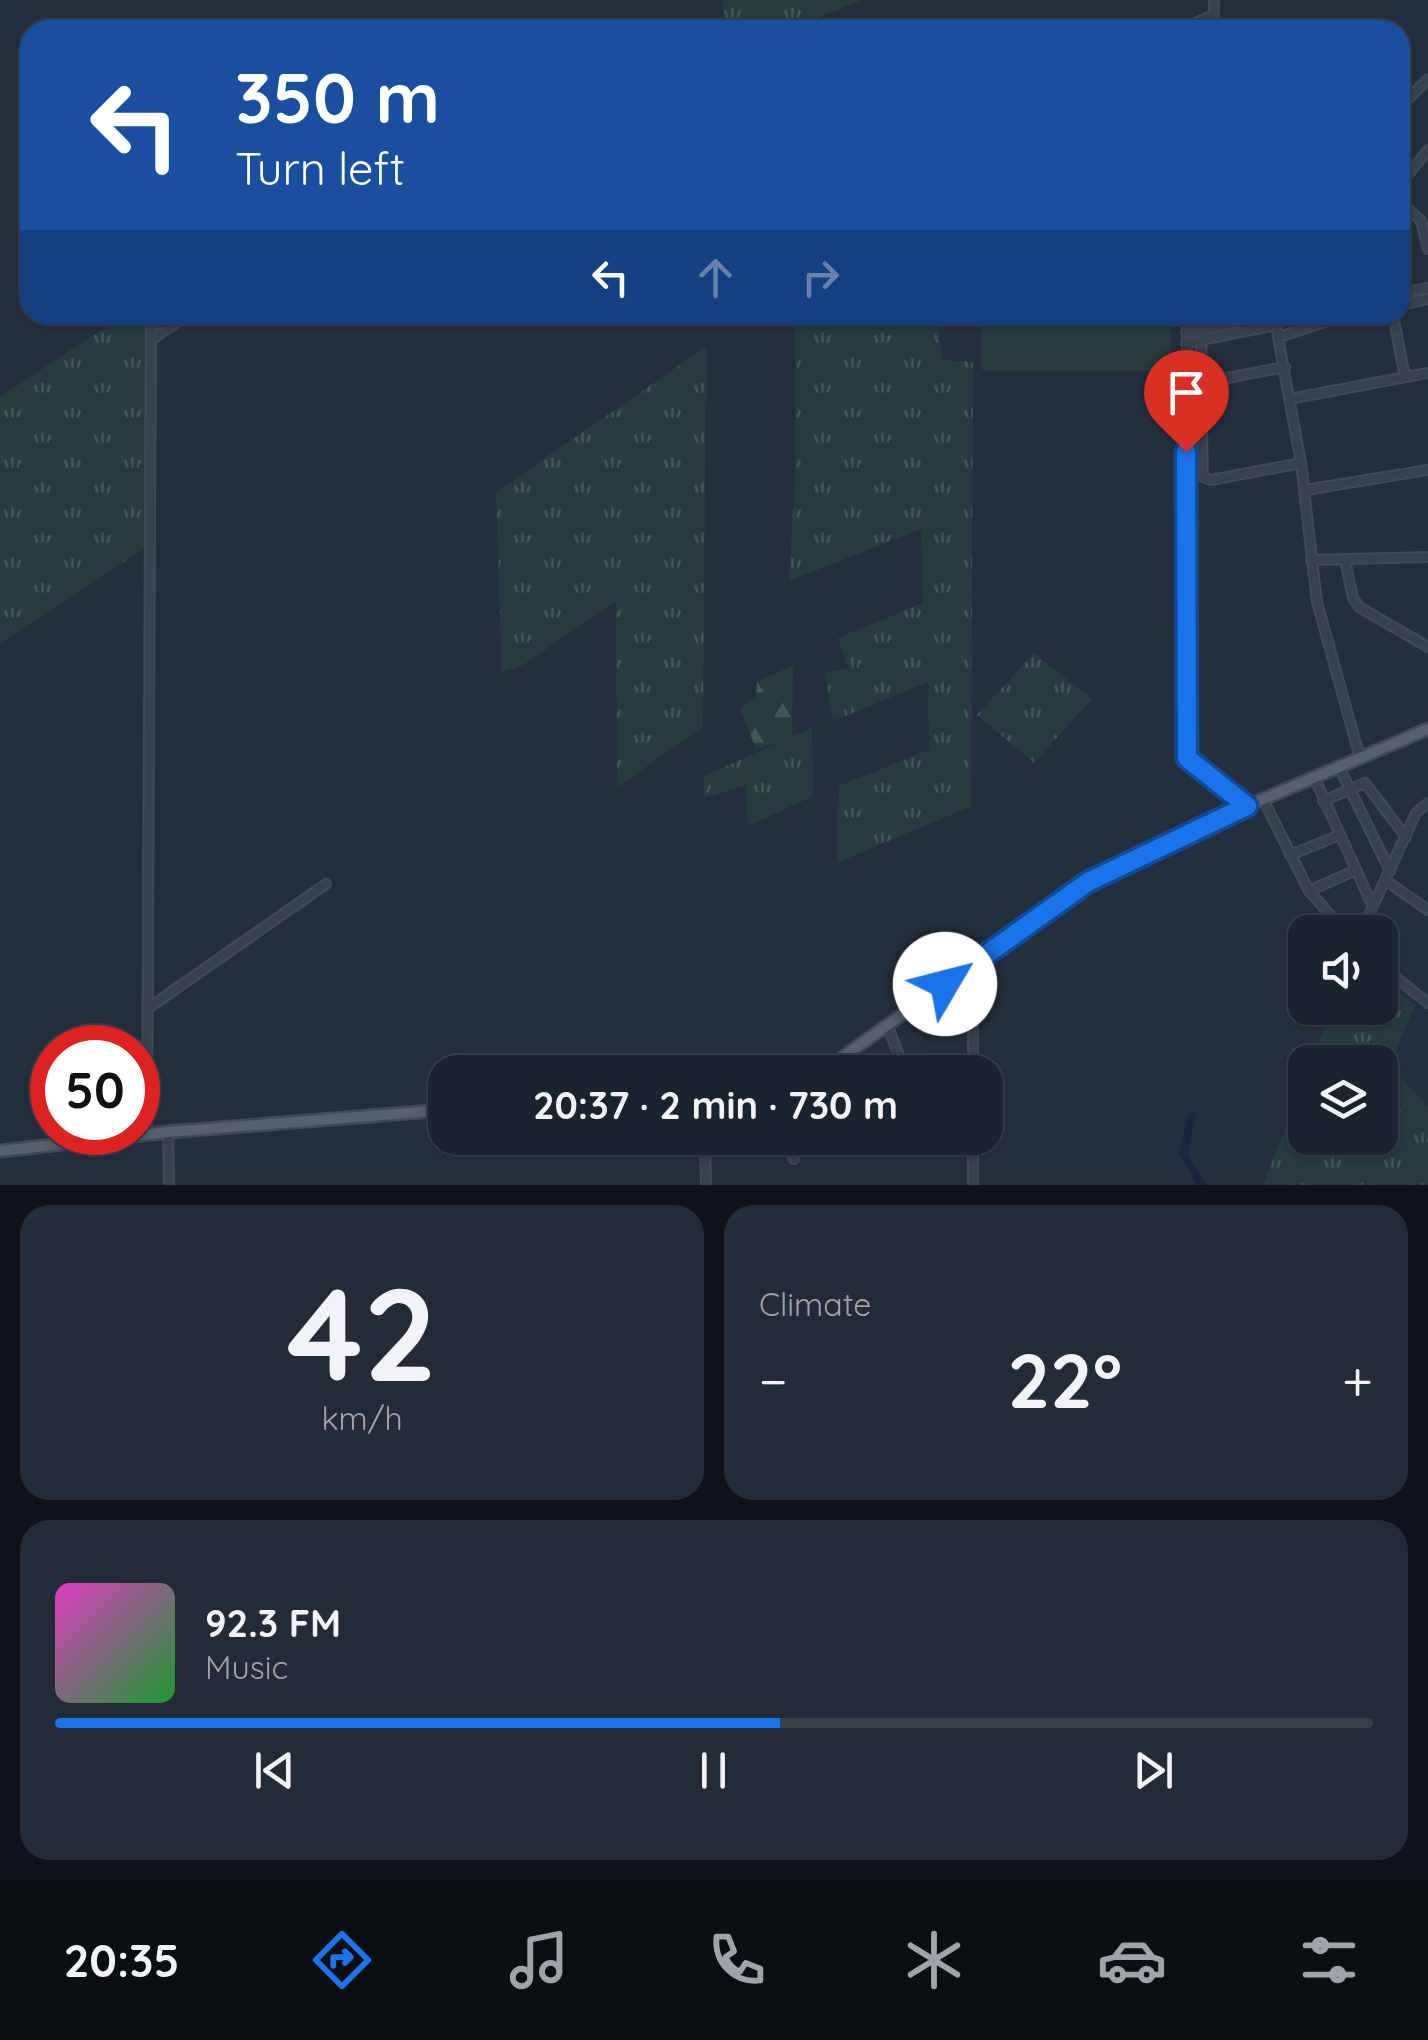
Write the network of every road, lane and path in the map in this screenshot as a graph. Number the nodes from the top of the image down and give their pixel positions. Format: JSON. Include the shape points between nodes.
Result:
{"nodes":[{"id":1,"x":1214,"y":0,"type":"edge"},
{"id":2,"x":1213,"y":15,"type":"junction"},
{"id":3,"x":1202,"y":20,"type":"edge"},
{"id":4,"x":1213,"y":20,"type":"edge"},
{"id":5,"x":1428,"y":80,"type":"edge"},
{"id":6,"x":1410,"y":97,"type":"edge"},
{"id":7,"x":1428,"y":150,"type":"edge"},
{"id":8,"x":1410,"y":172,"type":"edge"},
{"id":9,"x":1410,"y":211,"type":"edge"},
{"id":10,"x":1428,"y":250,"type":"edge"},
{"id":11,"x":152,"y":325,"type":"edge"},
{"id":12,"x":173,"y":325,"type":"edge"},
{"id":13,"x":1186,"y":325,"type":"edge"},
{"id":14,"x":1202,"y":325,"type":"edge"},
{"id":15,"x":1250,"y":325,"type":"edge"},
{"id":16,"x":1276,"y":325,"type":"edge"},
{"id":17,"x":1314,"y":325,"type":"edge"},
{"id":18,"x":1395,"y":325,"type":"edge"},
{"id":19,"x":1201,"y":335,"type":"junction"},
{"id":20,"x":1279,"y":337,"type":"junction"},
{"id":21,"x":1186,"y":338,"type":"junction"},
{"id":22,"x":151,"y":340,"type":"junction"},
{"id":23,"x":1285,"y":367,"type":"junction"},
{"id":24,"x":1428,"y":372,"type":"edge"},
{"id":25,"x":1404,"y":377,"type":"junction"},
{"id":26,"x":1201,"y":384,"type":"junction"},
{"id":27,"x":1290,"y":399,"type":"junction"},
{"id":28,"x":1301,"y":463,"type":"junction"},
{"id":29,"x":1428,"y":470,"type":"edge"},
{"id":30,"x":1305,"y":490,"type":"junction"},
{"id":31,"x":1428,"y":558,"type":"edge"},
{"id":32,"x":1310,"y":560,"type":"junction"},
{"id":33,"x":1345,"y":560,"type":"junction"},
{"id":34,"x":1428,"y":647,"type":"edge"},
{"id":35,"x":1428,"y":729,"type":"edge"},
{"id":36,"x":1360,"y":758,"type":"junction"},
{"id":37,"x":1339,"y":767,"type":"junction"},
{"id":38,"x":1314,"y":778,"type":"junction"},
{"id":39,"x":1349,"y":790,"type":"junction"},
{"id":40,"x":1263,"y":799,"type":"junction"},
{"id":41,"x":1324,"y":801,"type":"junction"},
{"id":42,"x":1428,"y":803,"type":"edge"},
{"id":43,"x":1247,"y":806,"type":"junction"},
{"id":44,"x":1340,"y":835,"type":"junction"},
{"id":45,"x":1406,"y":837,"type":"junction"},
{"id":46,"x":1290,"y":855,"type":"junction"},
{"id":47,"x":1356,"y":870,"type":"junction"},
{"id":48,"x":1388,"y":876,"type":"junction"},
{"id":49,"x":326,"y":884,"type":"dead end"},
{"id":50,"x":1309,"y":891,"type":"junction"},
{"id":51,"x":1373,"y":906,"type":"junction"},
{"id":52,"x":1428,"y":910,"type":"edge"},
{"id":53,"x":1330,"y":915,"type":"edge"},
{"id":54,"x":1369,"y":915,"type":"edge"},
{"id":55,"x":973,"y":962,"type":"junction"},
{"id":56,"x":1398,"y":980,"type":"edge"},
{"id":57,"x":1428,"y":1004,"type":"edge"},
{"id":58,"x":147,"y":1008,"type":"junction"},
{"id":59,"x":147,"y":1025,"type":"edge"},
{"id":60,"x":888,"y":1027,"type":"junction"},
{"id":61,"x":847,"y":1055,"type":"edge"},
{"id":62,"x":899,"y":1055,"type":"edge"},
{"id":63,"x":973,"y":1055,"type":"edge"},
{"id":64,"x":428,"y":1111,"type":"edge"},
{"id":65,"x":168,"y":1132,"type":"junction"},
{"id":66,"x":160,"y":1133,"type":"edge"},
{"id":67,"x":30,"y":1148,"type":"edge"},
{"id":68,"x":0,"y":1151,"type":"edge"},
{"id":69,"x":705,"y":1155,"type":"edge"},
{"id":70,"x":792,"y":1155,"type":"edge"},
{"id":71,"x":973,"y":1155,"type":"edge"},
{"id":72,"x":794,"y":1159,"type":"dead end"},
{"id":73,"x":169,"y":1185,"type":"edge"},
{"id":74,"x":706,"y":1185,"type":"edge"},
{"id":75,"x":973,"y":1185,"type":"edge"}],
"edges":[{"from":1,"to":2,"type":"street"},
{"from":2,"to":3,"type":"street"},
{"from":2,"to":4,"type":"street"},
{"from":5,"to":6,"type":"street"},
{"from":7,"to":8,"type":"street"},
{"from":9,"to":10,"type":"street","via":[[1421,221]]},
{"from":11,"to":22,"type":"street"},
{"from":12,"to":22,"type":"street"},
{"from":13,"to":21,"type":"street"},
{"from":14,"to":19,"type":"street"},
{"from":15,"to":19,"type":"street"},
{"from":16,"to":20,"type":"street"},
{"from":17,"to":20,"type":"street"},
{"from":18,"to":25,"type":"street"},
{"from":19,"to":21,"type":"street"},
{"from":19,"to":26,"type":"street"},
{"from":20,"to":23,"type":"street"},
{"from":21,"to":43,"type":"street","via":[[1186,752],[1194,766]]},
{"from":22,"to":58,"type":"street"},
{"from":23,"to":26,"type":"street"},
{"from":23,"to":27,"type":"street"},
{"from":24,"to":25,"type":"street"},
{"from":25,"to":27,"type":"street"},
{"from":26,"to":28,"type":"street","via":[[1203,477]]},
{"from":27,"to":28,"type":"street"},
{"from":28,"to":30,"type":"street"},
{"from":29,"to":30,"type":"street"},
{"from":30,"to":32,"type":"street"},
{"from":31,"to":33,"type":"street"},
{"from":32,"to":33,"type":"street"},
{"from":32,"to":36,"type":"street"},
{"from":33,"to":34,"type":"street","via":[[1360,607]]},
{"from":35,"to":36,"type":"main road"},
{"from":36,"to":37,"type":"main road"},
{"from":37,"to":38,"type":"main road"},
{"from":37,"to":39,"type":"street"},
{"from":38,"to":40,"type":"main road"},
{"from":38,"to":41,"type":"street"},
{"from":39,"to":41,"type":"street"},
{"from":39,"to":45,"type":"street","via":[[1365,783]]},
{"from":39,"to":48,"type":"street"},
{"from":40,"to":43,"type":"main road"},
{"from":40,"to":46,"type":"street"},
{"from":41,"to":44,"type":"street"},
{"from":42,"to":45,"type":"street"},
{"from":43,"to":55,"type":"main road","via":[[1088,882]]},
{"from":44,"to":46,"type":"street"},
{"from":44,"to":47,"type":"street"},
{"from":45,"to":48,"type":"street"},
{"from":46,"to":50,"type":"street"},
{"from":47,"to":50,"type":"street"},
{"from":47,"to":51,"type":"street"},
{"from":48,"to":51,"type":"street"},
{"from":48,"to":52,"type":"street"},
{"from":49,"to":58,"type":"street"},
{"from":50,"to":53,"type":"street"},
{"from":51,"to":54,"type":"street"},
{"from":55,"to":60,"type":"main road"},
{"from":55,"to":63,"type":"street"},
{"from":56,"to":57,"type":"street"},
{"from":58,"to":59,"type":"street"},
{"from":60,"to":61,"type":"main road"},
{"from":60,"to":62,"type":"street"},
{"from":64,"to":65,"type":"main road"},
{"from":65,"to":66,"type":"main road"},
{"from":65,"to":73,"type":"street"},
{"from":67,"to":68,"type":"main road"},
{"from":69,"to":74,"type":"street"},
{"from":70,"to":72,"type":"street"},
{"from":71,"to":75,"type":"street"}]}
